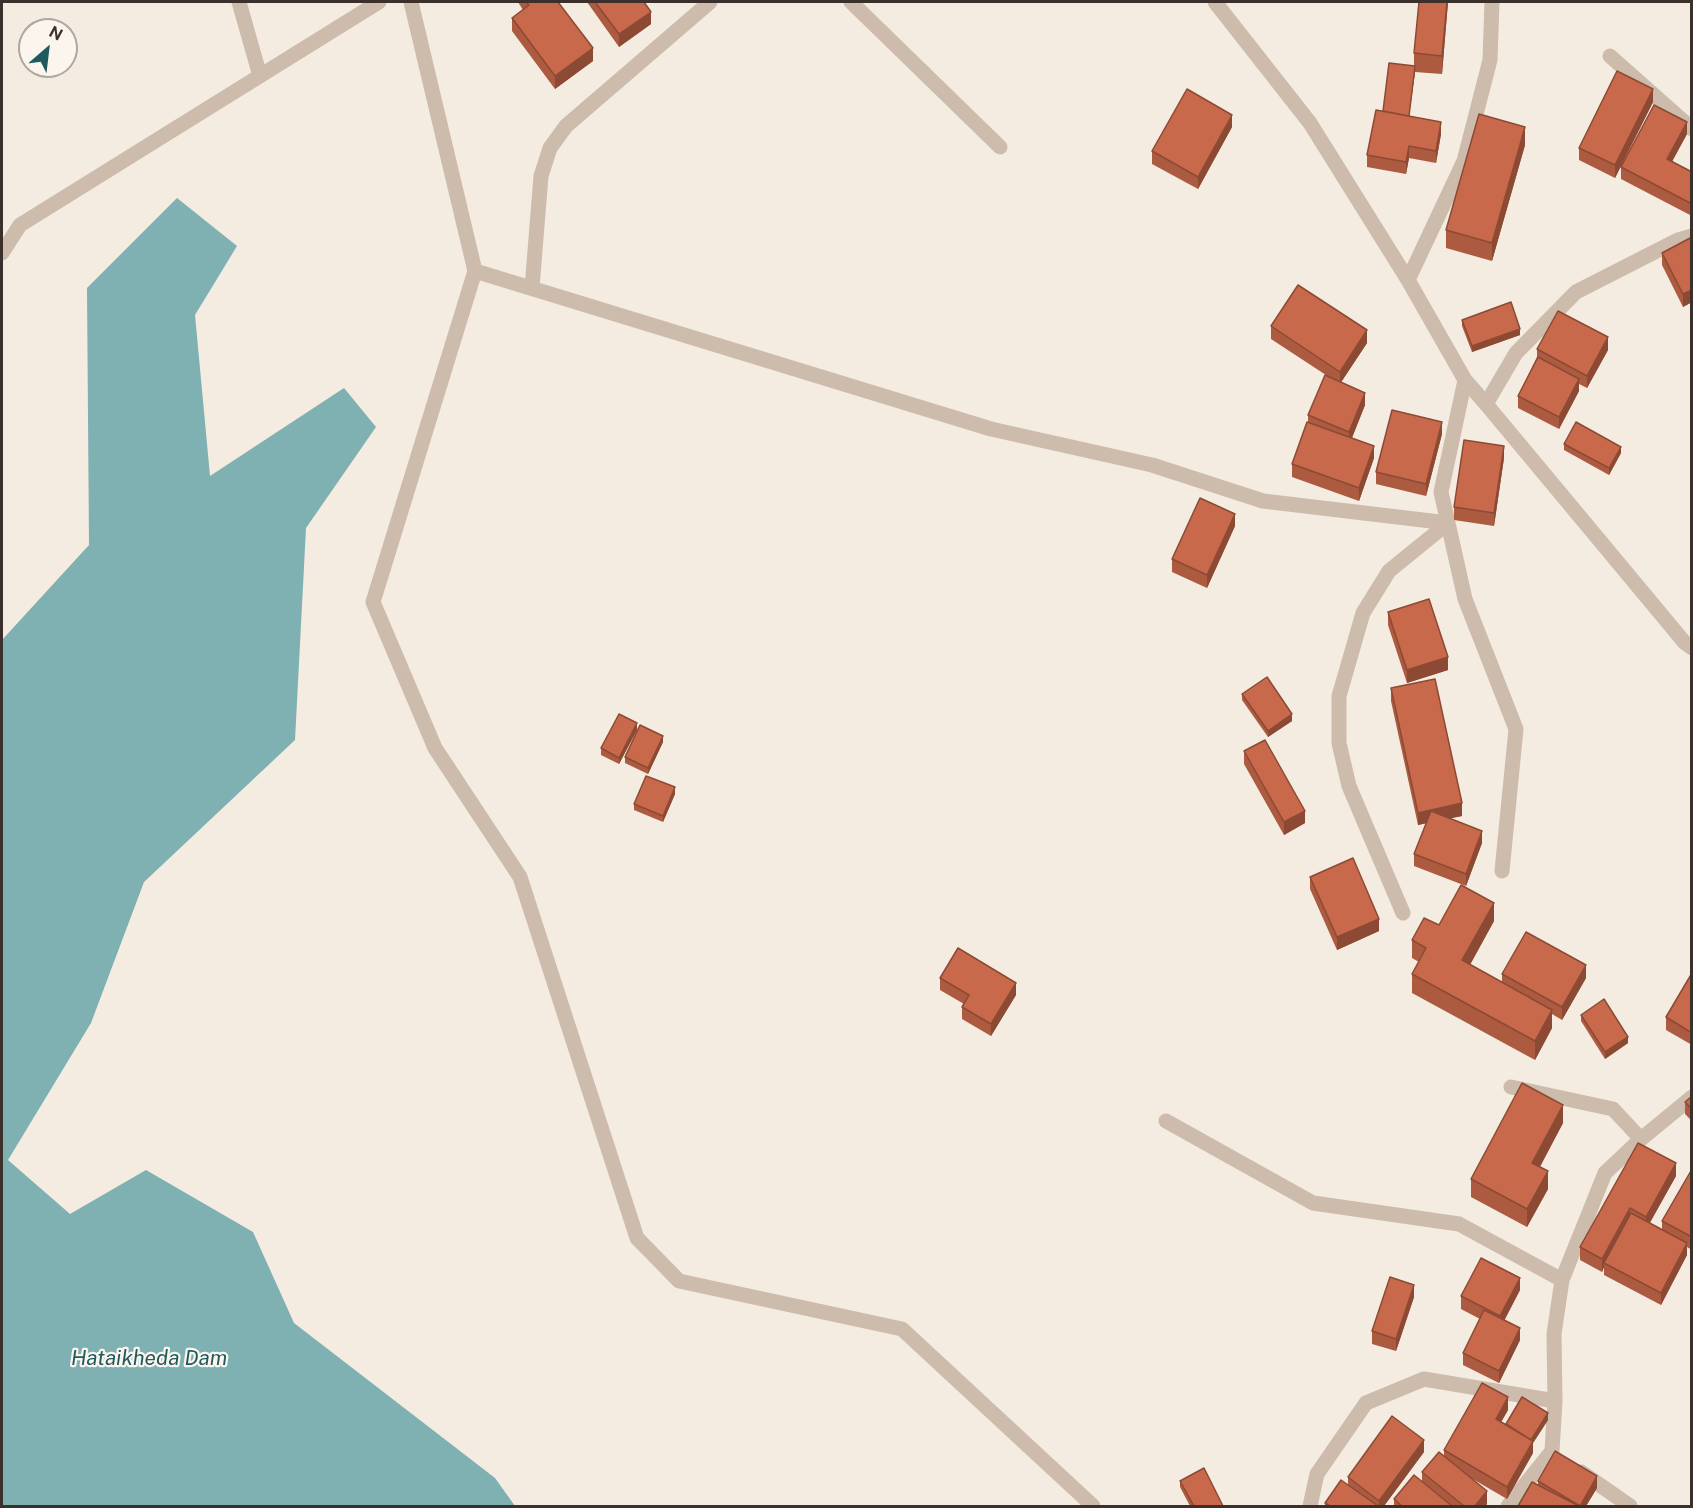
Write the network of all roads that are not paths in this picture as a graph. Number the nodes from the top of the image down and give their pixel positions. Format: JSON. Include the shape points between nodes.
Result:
{"nodes":[{"id":1,"x":239,"y":2,"type":"edge"},
{"id":2,"x":379,"y":2,"type":"edge"},
{"id":3,"x":411,"y":2,"type":"edge"},
{"id":4,"x":710,"y":2,"type":"edge"},
{"id":5,"x":851,"y":2,"type":"edge"},
{"id":6,"x":1215,"y":2,"type":"edge"},
{"id":7,"x":1492,"y":2,"type":"edge"},
{"id":8,"x":1610,"y":56,"type":"dead end"},
{"id":9,"x":260,"y":76,"type":"junction"},
{"id":10,"x":1692,"y":129,"type":"edge"},
{"id":11,"x":1000,"y":147,"type":"dead end"},
{"id":12,"x":1692,"y":236,"type":"edge"},
{"id":13,"x":2,"y":253,"type":"edge"},
{"id":14,"x":476,"y":271,"type":"junction"},
{"id":15,"x":1408,"y":280,"type":"junction"},
{"id":16,"x":532,"y":288,"type":"junction"},
{"id":17,"x":1465,"y":380,"type":"junction"},
{"id":18,"x":1486,"y":404,"type":"junction"},
{"id":19,"x":1448,"y":523,"type":"junction"},
{"id":20,"x":1689,"y":641,"type":"edge"},
{"id":21,"x":1502,"y":871,"type":"dead end"},
{"id":22,"x":1403,"y":913,"type":"dead end"},
{"id":23,"x":1510,"y":1087,"type":"dead end"},
{"id":24,"x":1692,"y":1097,"type":"edge"},
{"id":25,"x":1166,"y":1121,"type":"dead end"},
{"id":26,"x":1641,"y":1139,"type":"junction"},
{"id":27,"x":1562,"y":1280,"type":"junction"},
{"id":28,"x":1555,"y":1401,"type":"junction"},
{"id":29,"x":1560,"y":1457,"type":"junction"},
{"id":30,"x":1093,"y":1506,"type":"edge"},
{"id":31,"x":1310,"y":1506,"type":"edge"},
{"id":32,"x":1508,"y":1506,"type":"edge"},
{"id":33,"x":1630,"y":1506,"type":"edge"}],
"edges":[{"from":1,"to":9,"type":"street"},
{"from":2,"to":9,"type":"street"},
{"from":3,"to":14,"type":"street"},
{"from":4,"to":16,"type":"street","via":[[566,126],[550,148],[541,176]]},
{"from":5,"to":11,"type":"street"},
{"from":6,"to":15,"type":"street","via":[[1310,123]]},
{"from":7,"to":15,"type":"street","via":[[1490,60],[1464,161]]},
{"from":8,"to":10,"type":"street"},
{"from":9,"to":13,"type":"street","via":[[20,225]]},
{"from":12,"to":18,"type":"street","via":[[1576,292],[1516,353]]},
{"from":14,"to":16,"type":"street"},
{"from":14,"to":30,"type":"street","via":[[373,602],[435,748],[520,877],[637,1238],[679,1281],[902,1329]]},
{"from":15,"to":17,"type":"street"},
{"from":16,"to":19,"type":"street","via":[[991,429],[1152,465],[1263,501]]},
{"from":17,"to":18,"type":"street"},
{"from":17,"to":19,"type":"street","via":[[1441,492]]},
{"from":18,"to":20,"type":"street"},
{"from":19,"to":21,"type":"street","via":[[1465,599],[1516,729]]},
{"from":19,"to":22,"type":"street","via":[[1389,571],[1363,613],[1339,696],[1340,743],[1349,786]]},
{"from":23,"to":26,"type":"street","via":[[1613,1109]]},
{"from":24,"to":26,"type":"street"},
{"from":25,"to":27,"type":"street","via":[[1313,1203],[1459,1224]]},
{"from":26,"to":27,"type":"street","via":[[1605,1173]]},
{"from":27,"to":28,"type":"street","via":[[1554,1334]]},
{"from":28,"to":29,"type":"street"},
{"from":28,"to":31,"type":"street","via":[[1424,1379],[1366,1403],[1317,1474]]},
{"from":29,"to":32,"type":"street"},
{"from":29,"to":33,"type":"street"}]}
